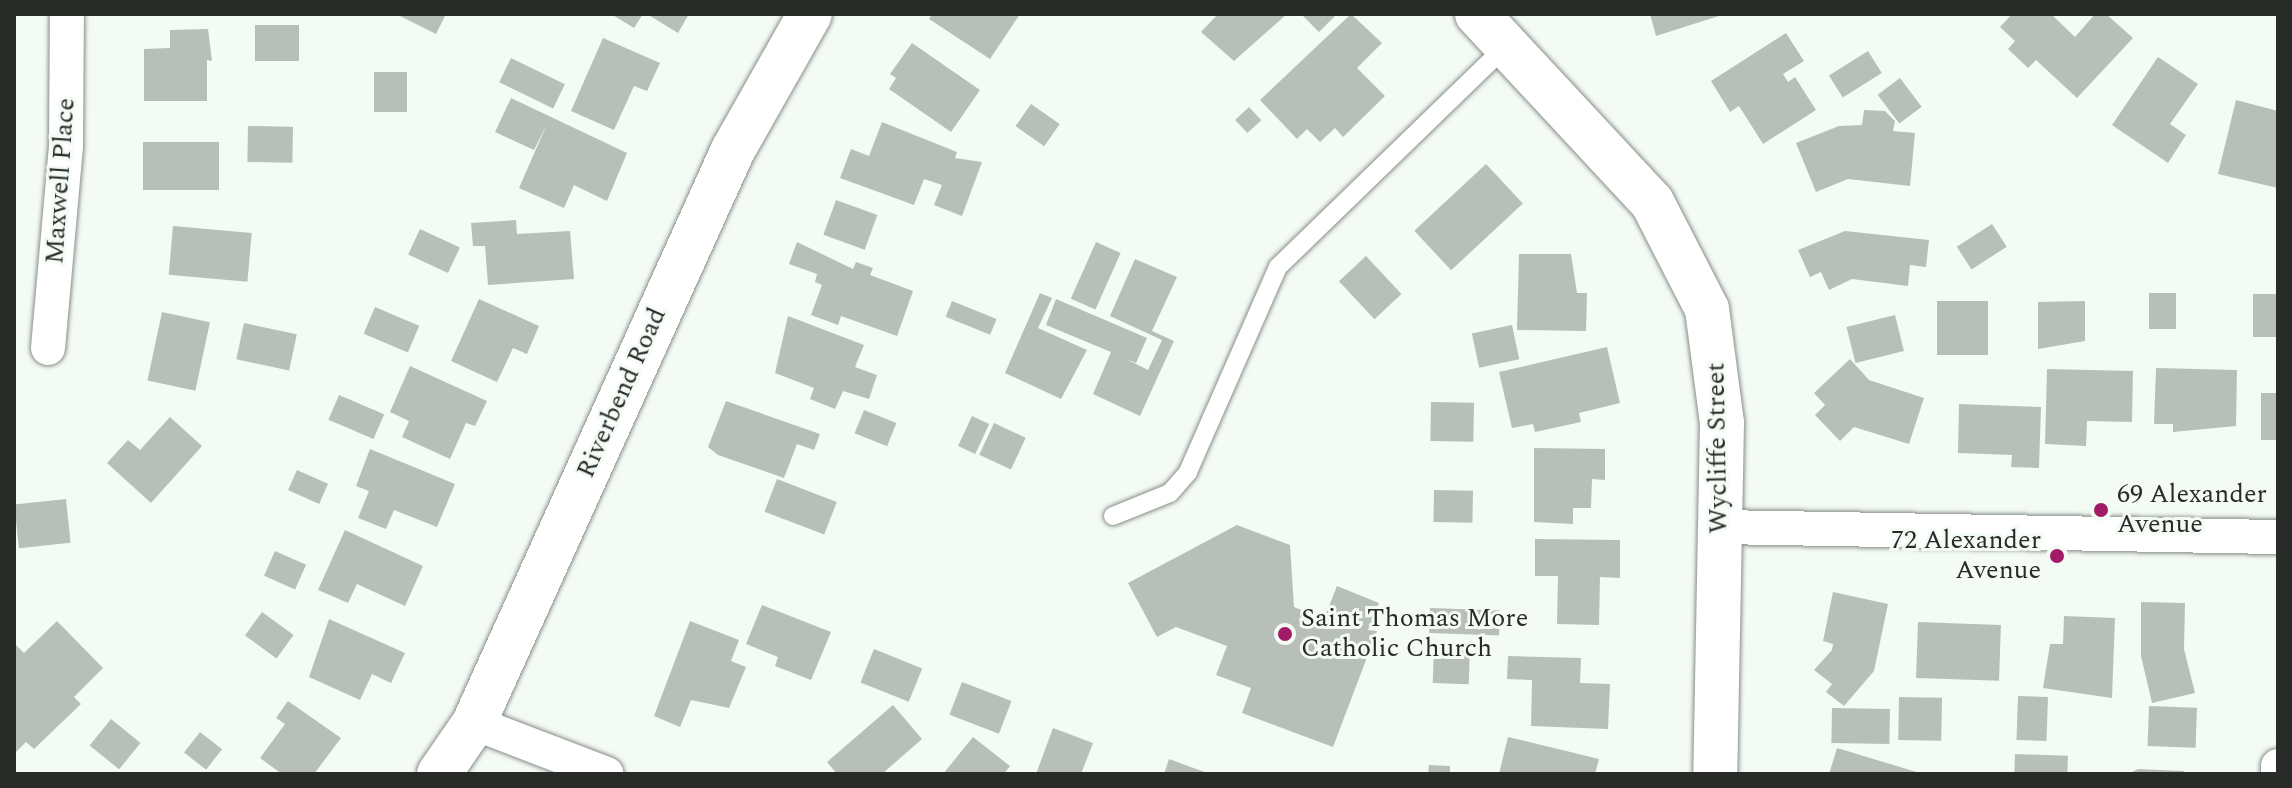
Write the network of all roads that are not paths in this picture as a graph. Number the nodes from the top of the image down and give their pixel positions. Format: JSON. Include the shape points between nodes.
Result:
{"nodes":[{"id":1,"x":67,"y":14,"type":"edge"},
{"id":2,"x":810,"y":14,"type":"edge"},
{"id":3,"x":1477,"y":14,"type":"edge"},
{"id":4,"x":1507,"y":45,"type":"junction"},
{"id":5,"x":48,"y":348,"type":"dead end"},
{"id":6,"x":1113,"y":516,"type":"dead end"},
{"id":7,"x":1720,"y":527,"type":"junction"},
{"id":8,"x":2278,"y":537,"type":"edge"},
{"id":9,"x":474,"y":723,"type":"junction"},
{"id":10,"x":2278,"y":766,"type":"edge"},
{"id":11,"x":439,"y":774,"type":"edge"},
{"id":12,"x":607,"y":774,"type":"edge"},
{"id":13,"x":1715,"y":774,"type":"edge"},
{"id":14,"x":2278,"y":774,"type":"edge"}],
"edges":[{"from":1,"to":5,"type":"street","name":"Maxwell Place","via":[[66,146]]},
{"from":2,"to":9,"type":"main road","name":"Riverbend Road","via":[[686,248]]},
{"from":3,"to":4,"type":"main road","name":"Wycliffe Street"},
{"from":4,"to":6,"type":"lane","via":[[1278,267],[1188,472],[1170,493]]},
{"from":4,"to":7,"type":"main road","name":"Wycliffe Street","via":[[1652,202],[1685,258],[1707,309],[1720,370]]},
{"from":7,"to":8,"type":"street"},
{"from":7,"to":13,"type":"main road","name":"Wycliffe Street"},
{"from":9,"to":11,"type":"main road","name":"Riverbend Road"},
{"from":9,"to":12,"type":"street"},
{"from":10,"to":14,"type":"street"}]}
